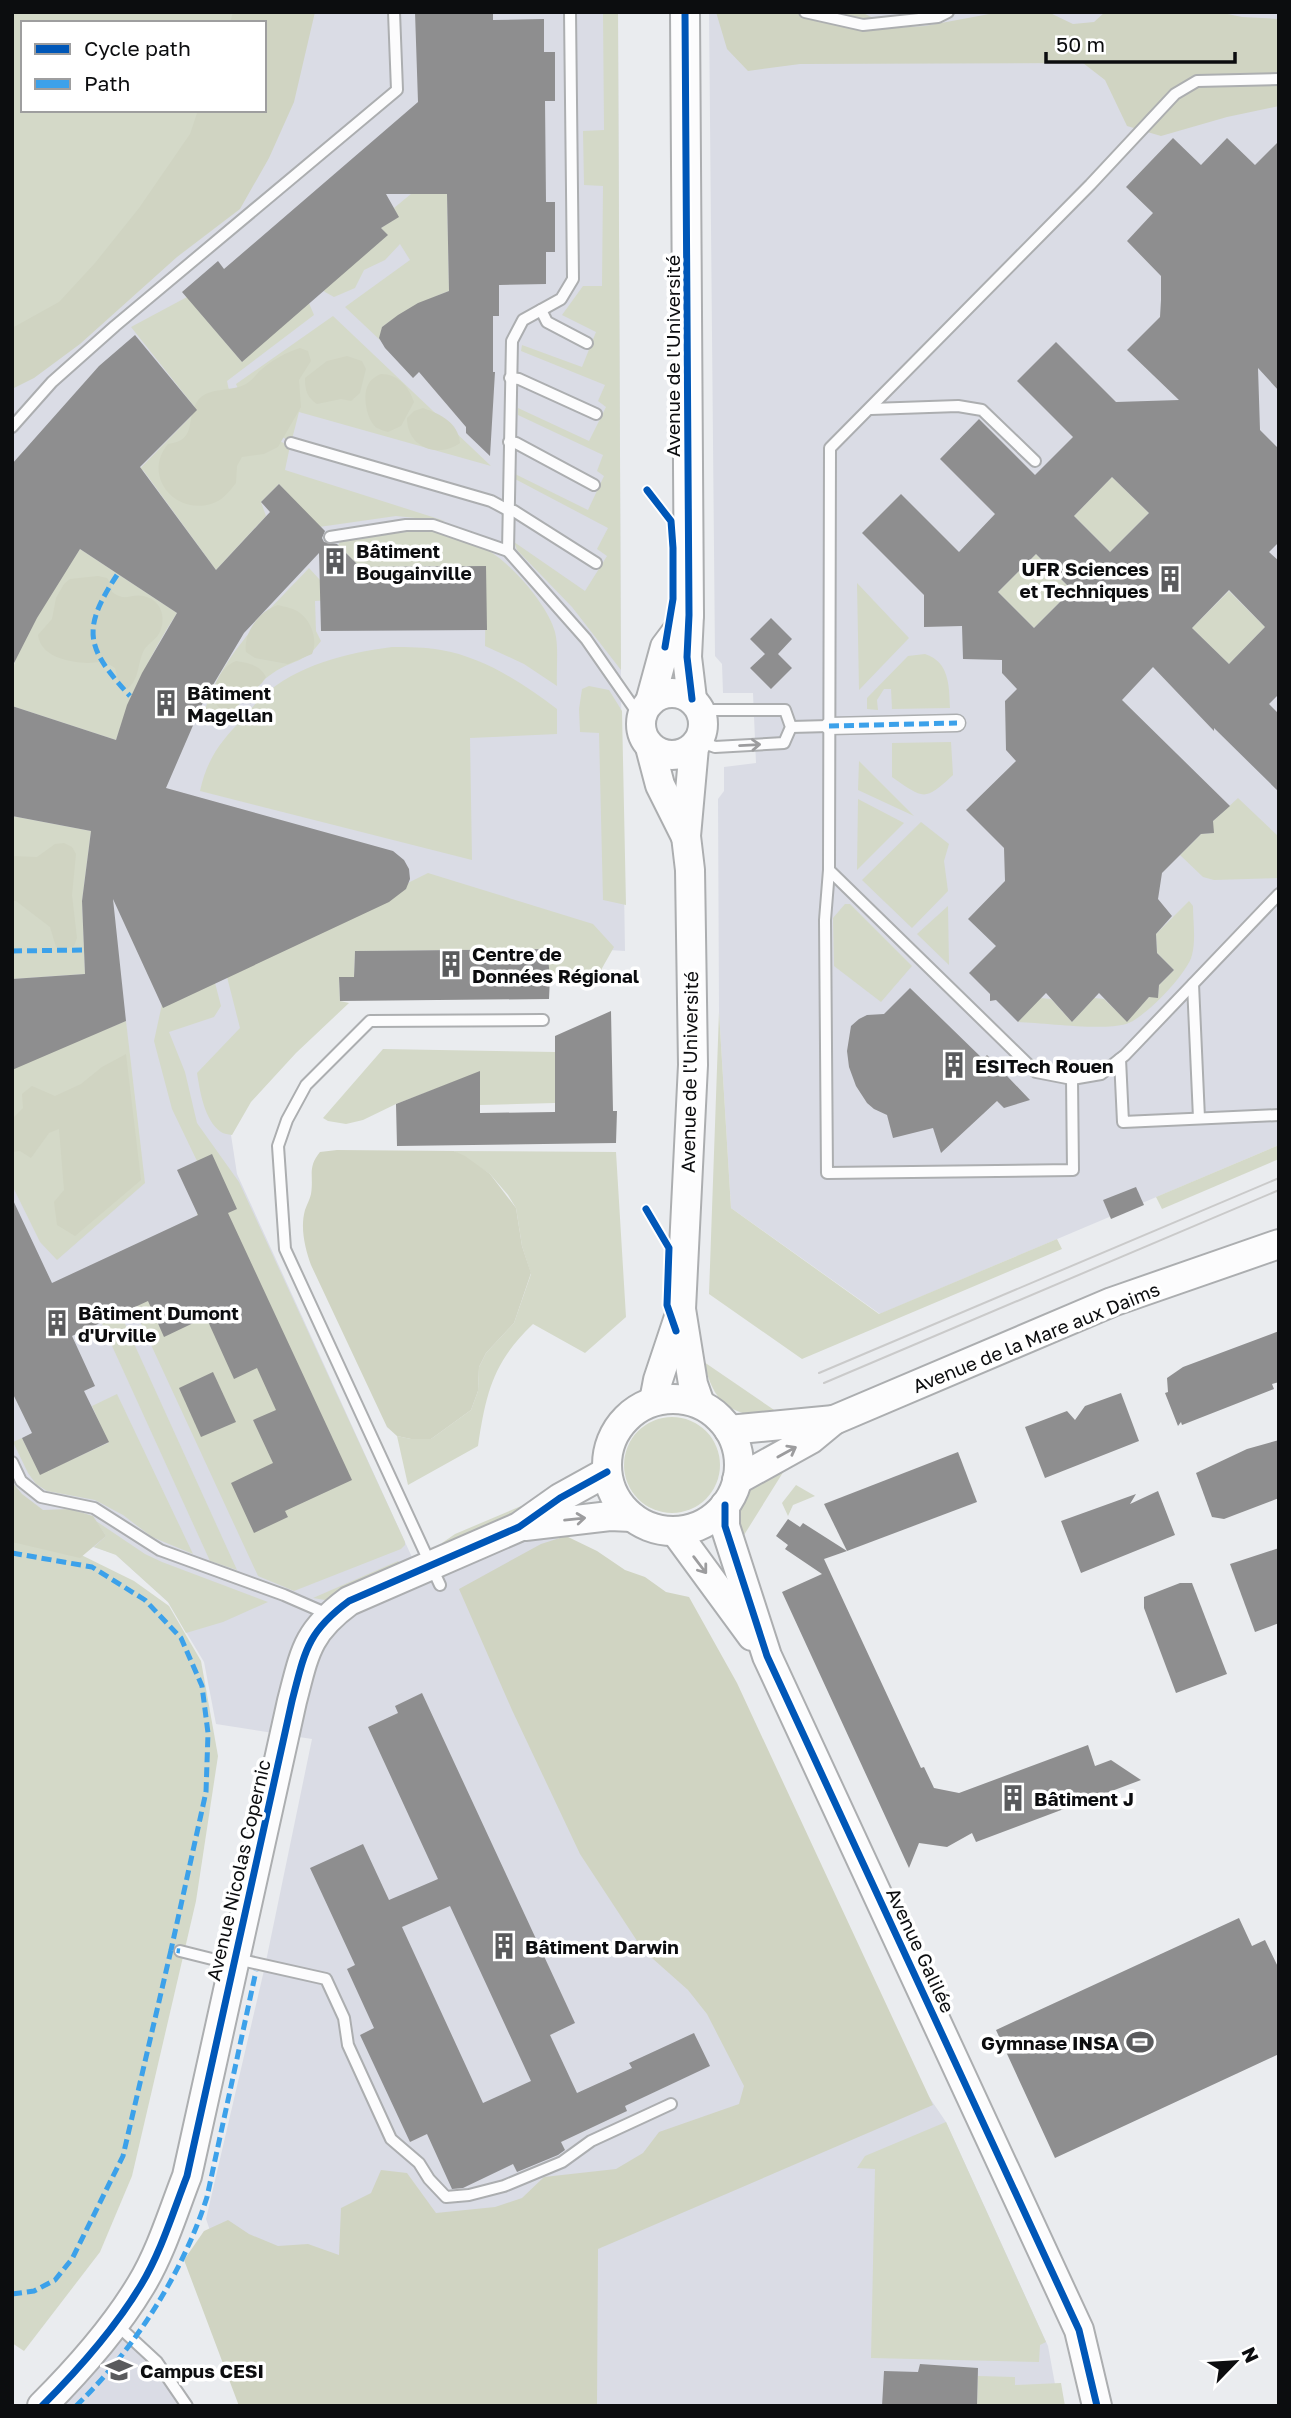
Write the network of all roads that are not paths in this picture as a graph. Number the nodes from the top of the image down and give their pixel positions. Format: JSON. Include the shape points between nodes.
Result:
{"nodes":[{"id":1,"x":394,"y":12,"type":"edge"},
{"id":2,"x":570,"y":12,"type":"edge"},
{"id":3,"x":685,"y":12,"type":"edge"},
{"id":4,"x":805,"y":12,"type":"edge"},
{"id":5,"x":948,"y":12,"type":"edge"},
{"id":6,"x":1279,"y":79,"type":"edge"},
{"id":7,"x":541,"y":310,"type":"junction"},
{"id":8,"x":587,"y":343,"type":"dead end"},
{"id":9,"x":510,"y":378,"type":"junction"},
{"id":10,"x":871,"y":409,"type":"junction"},
{"id":11,"x":596,"y":414,"type":"dead end"},
{"id":12,"x":12,"y":427,"type":"edge"},
{"id":13,"x":509,"y":442,"type":"junction"},
{"id":14,"x":291,"y":443,"type":"dead end"},
{"id":15,"x":1035,"y":461,"type":"dead end"},
{"id":16,"x":594,"y":485,"type":"dead end"},
{"id":17,"x":508,"y":510,"type":"junction"},
{"id":18,"x":330,"y":537,"type":"dead end"},
{"id":19,"x":508,"y":551,"type":"junction"},
{"id":20,"x":596,"y":563,"type":"dead end"},
{"id":21,"x":689,"y":615,"type":"junction"},
{"id":22,"x":696,"y":705,"type":"junction"},
{"id":23,"x":646,"y":710,"type":"junction"},
{"id":24,"x":957,"y":723,"type":"dead end"},
{"id":25,"x":829,"y":726,"type":"junction"},
{"id":26,"x":791,"y":727,"type":"junction"},
{"id":27,"x":697,"y":744,"type":"junction"},
{"id":28,"x":650,"y":747,"type":"junction"},
{"id":29,"x":685,"y":836,"type":"junction"},
{"id":30,"x":829,"y":870,"type":"junction"},
{"id":31,"x":1279,"y":894,"type":"edge"},
{"id":32,"x":1193,"y":984,"type":"junction"},
{"id":33,"x":543,"y":1020,"type":"dead end"},
{"id":34,"x":1120,"y":1059,"type":"junction"},
{"id":35,"x":1072,"y":1079,"type":"junction"},
{"id":36,"x":1279,"y":1115,"type":"edge"},
{"id":37,"x":1199,"y":1118,"type":"junction"},
{"id":38,"x":1279,"y":1244,"type":"edge"},
{"id":39,"x":681,"y":1309,"type":"junction"},
{"id":40,"x":654,"y":1401,"type":"junction"},
{"id":41,"x":700,"y":1404,"type":"junction"},
{"id":42,"x":834,"y":1420,"type":"junction"},
{"id":43,"x":729,"y":1430,"type":"junction"},
{"id":44,"x":12,"y":1462,"type":"edge"},
{"id":45,"x":607,"y":1472,"type":"junction"},
{"id":46,"x":731,"y":1492,"type":"junction"},
{"id":47,"x":632,"y":1517,"type":"junction"},
{"id":48,"x":519,"y":1527,"type":"junction"},
{"id":49,"x":675,"y":1531,"type":"junction"},
{"id":50,"x":435,"y":1575,"type":"junction"},
{"id":51,"x":330,"y":1615,"type":"junction"},
{"id":52,"x":767,"y":1656,"type":"junction"},
{"id":53,"x":180,"y":1951,"type":"dead end"},
{"id":54,"x":233,"y":1961,"type":"junction"},
{"id":55,"x":671,"y":2104,"type":"dead end"},
{"id":56,"x":115,"y":2323,"type":"junction"},
{"id":57,"x":42,"y":2406,"type":"edge"},
{"id":58,"x":187,"y":2406,"type":"edge"},
{"id":59,"x":1097,"y":2406,"type":"edge"}],
"edges":[{"from":1,"to":12,"type":"lane","via":[[397,90],[115,326],[52,382]]},
{"from":2,"to":7,"type":"lane","via":[[573,279],[561,299]]},
{"from":3,"to":21,"type":"street","name":"Avenue de l'Université"},
{"from":4,"to":5,"type":"lane","via":[[863,25],[938,18]]},
{"from":6,"to":10,"type":"lane","via":[[1197,81],[1175,94]]},
{"from":7,"to":8,"type":"lane","via":[[547,322]]},
{"from":7,"to":9,"type":"lane","via":[[523,320],[512,341]]},
{"from":9,"to":11,"type":"lane"},
{"from":9,"to":13,"type":"lane"},
{"from":10,"to":15,"type":"lane","via":[[958,406],[982,410]]},
{"from":10,"to":25,"type":"lane","via":[[830,449]]},
{"from":13,"to":16,"type":"lane"},
{"from":13,"to":17,"type":"lane"},
{"from":14,"to":17,"type":"lane","via":[[491,501]]},
{"from":17,"to":19,"type":"lane"},
{"from":17,"to":20,"type":"lane"},
{"from":18,"to":19,"type":"lane","via":[[433,525]]},
{"from":19,"to":23,"type":"lane"},
{"from":21,"to":22,"type":"street","name":"Avenue de l'Université","via":[[687,657]]},
{"from":21,"to":23,"type":"street","via":[[664,647]]},
{"from":22,"to":23,"type":"street","via":[[684,695],[666,693]]},
{"from":22,"to":26,"type":"lane","via":[[785,710]]},
{"from":22,"to":27,"type":"street","via":[[704,720]]},
{"from":23,"to":28,"type":"street","via":[[644,739]]},
{"from":24,"to":25,"type":"street"},
{"from":25,"to":26,"type":"lane"},
{"from":25,"to":30,"type":"lane"},
{"from":27,"to":26,"type":"lane","one_way":true,"via":[[784,743]]},
{"from":27,"to":28,"type":"street","via":[[677,756]]},
{"from":27,"to":29,"type":"street","name":"Avenue de l'Université"},
{"from":28,"to":29,"type":"street","name":"Avenue de l'Université","via":[[660,785]]},
{"from":29,"to":39,"type":"street","name":"Avenue de l'Université","via":[[690,870],[693,1065]]},
{"from":30,"to":35,"type":"lane","via":[[1036,1072]]},
{"from":30,"to":35,"type":"lane","via":[[825,920],[827,1173],[1073,1170]]},
{"from":31,"to":32,"type":"lane"},
{"from":32,"to":34,"type":"lane"},
{"from":32,"to":37,"type":"lane"},
{"from":33,"to":50,"type":"lane","via":[[370,1021],[306,1085],[278,1146],[285,1249]]},
{"from":34,"to":35,"type":"lane","via":[[1101,1074]]},
{"from":34,"to":37,"type":"lane","via":[[1123,1122]]},
{"from":36,"to":37,"type":"lane"},
{"from":38,"to":42,"type":"street","name":"Avenue de la Mare aux Daims","via":[[1112,1302]]},
{"from":39,"to":40,"type":"street","name":"Avenue de l'Université"},
{"from":39,"to":41,"type":"street","name":"Avenue de l'Université"},
{"from":40,"to":41,"type":"street","via":[[685,1399]]},
{"from":40,"to":45,"type":"street","via":[[626,1418],[614,1433],[607,1452]]},
{"from":41,"to":43,"type":"street"},
{"from":42,"to":43,"type":"street","name":"Avenue de la Mare aux Daims"},
{"from":46,"to":42,"type":"street","name":"Avenue de la Mare aux Daims","one_way":true},
{"from":43,"to":46,"type":"street","via":[[737,1454]]},
{"from":44,"to":51,"type":"lane","via":[[21,1481],[41,1497],[94,1508],[160,1550]]},
{"from":45,"to":47,"type":"street","via":[[611,1489]]},
{"from":45,"to":48,"type":"street","name":"Avenue Nicolas Copernic"},
{"from":46,"to":49,"type":"street","via":[[712,1518]]},
{"from":46,"to":52,"type":"street","name":"Avenue Galilée","via":[[725,1527]]},
{"from":48,"to":47,"type":"street","name":"Avenue Nicolas Copernic","one_way":true},
{"from":47,"to":49,"type":"street","via":[[652,1528]]},
{"from":48,"to":50,"type":"street","name":"Avenue Nicolas Copernic"},
{"from":49,"to":52,"type":"street","name":"Avenue Galilée","one_way":true},
{"from":50,"to":51,"type":"street","name":"Avenue Nicolas Copernic","via":[[349,1601]]},
{"from":51,"to":54,"type":"street","name":"Avenue Nicolas Copernic","via":[[314,1632],[302,1661]]},
{"from":52,"to":59,"type":"street","name":"Avenue Galilée","via":[[1079,2330]]},
{"from":53,"to":54,"type":"lane"},
{"from":54,"to":55,"type":"lane","via":[[326,1979],[344,2018],[348,2045],[391,2139],[446,2197],[516,2182]]},
{"from":54,"to":56,"type":"street","name":"Avenue Nicolas Copernic","via":[[187,2176],[142,2284]]},
{"from":56,"to":57,"type":"street","name":"Avenue Nicolas Copernic"},
{"from":56,"to":58,"type":"lane","via":[[157,2362]]}]}
